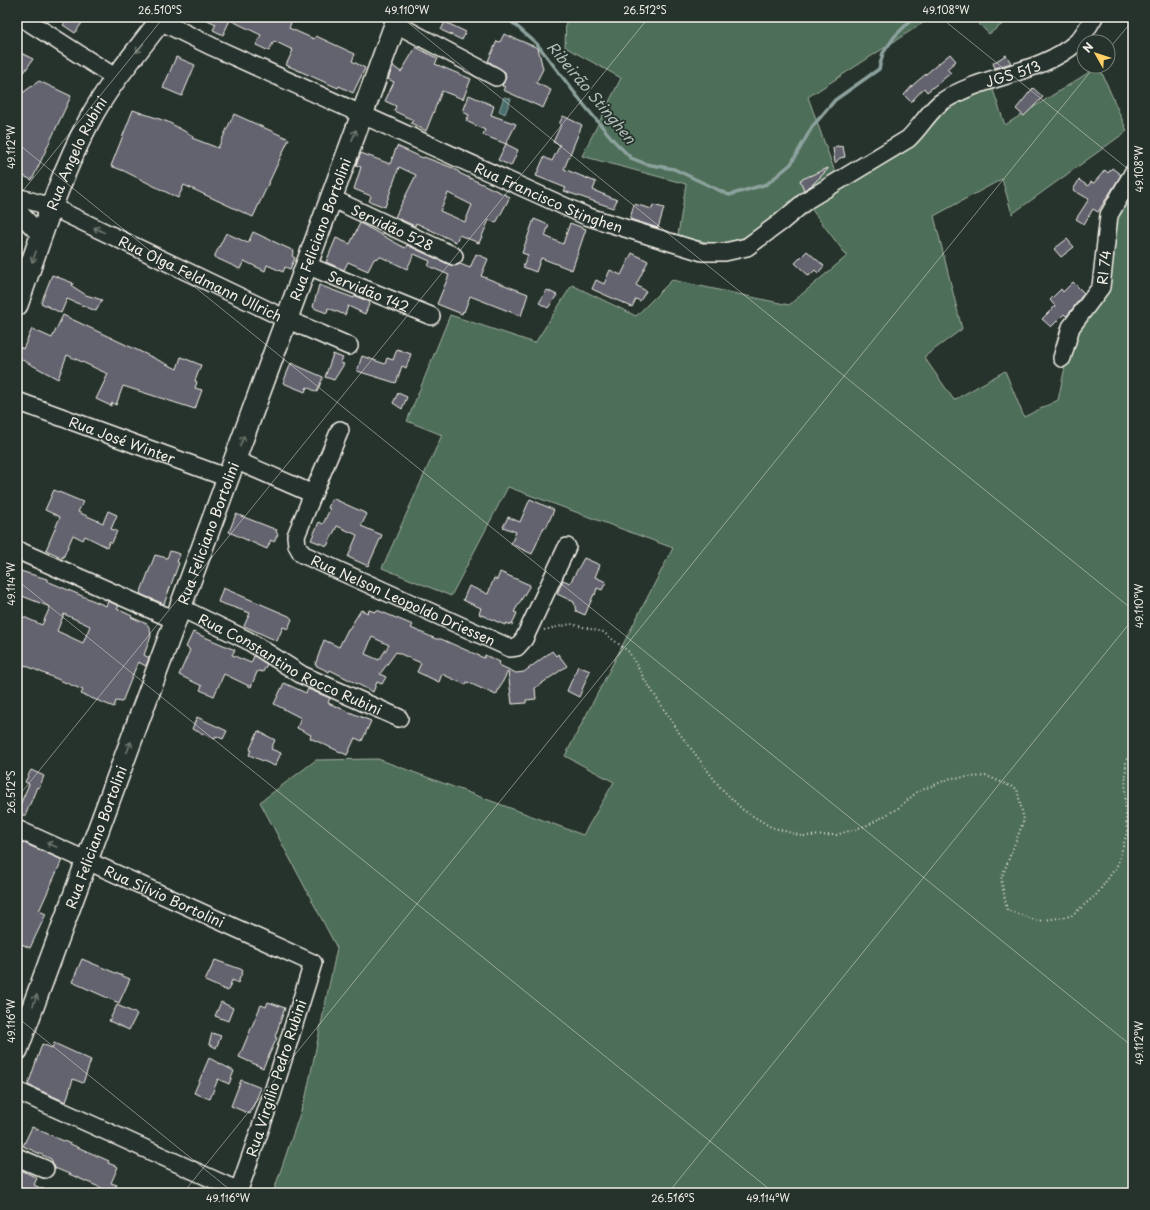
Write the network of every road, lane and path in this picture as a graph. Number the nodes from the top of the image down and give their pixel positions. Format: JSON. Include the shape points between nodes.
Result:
{"nodes":[{"id":1,"x":21,"y":17,"type":"edge"},
{"id":2,"x":1094,"y":17,"type":"edge"},
{"id":3,"x":162,"y":19,"type":"edge"},
{"id":4,"x":397,"y":20,"type":"edge"},
{"id":5,"x":496,"y":77,"type":"dead end"},
{"id":6,"x":116,"y":78,"type":"junction"},
{"id":7,"x":362,"y":114,"type":"junction"},
{"id":8,"x":925,"y":121,"type":"joint"},
{"id":9,"x":1133,"y":172,"type":"edge"},
{"id":10,"x":17,"y":197,"type":"edge"},
{"id":11,"x":331,"y":198,"type":"junction"},
{"id":12,"x":52,"y":207,"type":"junction"},
{"id":13,"x":17,"y":210,"type":"edge"},
{"id":14,"x":42,"y":237,"type":"junction"},
{"id":15,"x":454,"y":256,"type":"dead end"},
{"id":16,"x":306,"y":265,"type":"junction"},
{"id":17,"x":17,"y":305,"type":"edge"},
{"id":18,"x":431,"y":316,"type":"dead end"},
{"id":19,"x":286,"y":319,"type":"junction"},
{"id":20,"x":349,"y":346,"type":"dead end"},
{"id":21,"x":1062,"y":358,"type":"dead end"},
{"id":22,"x":17,"y":402,"type":"edge"},
{"id":23,"x":340,"y":430,"type":"dead end"},
{"id":24,"x":231,"y":469,"type":"junction"},
{"id":25,"x":313,"y":494,"type":"junction"},
{"id":26,"x":567,"y":547,"type":"dead end"},
{"id":27,"x":17,"y":550,"type":"edge"},
{"id":28,"x":179,"y":614,"type":"junction"},
{"id":29,"x":524,"y":639,"type":"junction"},
{"id":30,"x":399,"y":718,"type":"dead end"},
{"id":31,"x":1133,"y":750,"type":"edge"},
{"id":32,"x":17,"y":829,"type":"edge"},
{"id":33,"x":87,"y":860,"type":"junction"},
{"id":34,"x":313,"y":962,"type":"joint"},
{"id":35,"x":17,"y":1050,"type":"edge"},
{"id":36,"x":17,"y":1091,"type":"edge"},
{"id":37,"x":17,"y":1157,"type":"edge"},
{"id":38,"x":45,"y":1169,"type":"dead end"},
{"id":39,"x":238,"y":1192,"type":"edge"}],
"edges":[{"from":1,"to":6,"type":"street"},
{"from":2,"to":8,"type":"street","name":"JGS 513","via":[[1077,41],[1046,62],[954,94],[941,101]]},
{"from":3,"to":6,"type":"main road","name":"Rua Angelo Rubini","one_way":true},
{"from":3,"to":7,"type":"street","name":"Rua Francisco Stinghen","via":[[213,47]]},
{"from":4,"to":5,"type":"street"},
{"from":4,"to":7,"type":"main road","name":"Rua Feliciano Bortolini"},
{"from":6,"to":12,"type":"main road","name":"Rua Angelo Rubini","via":[[88,122]]},
{"from":7,"to":8,"type":"street","name":"Rua Francisco Stinghen","via":[[586,216],[702,252],[725,252],[747,247],[807,200],[908,139]]},
{"from":11,"to":7,"type":"main road","name":"Rua Feliciano Bortolini","one_way":true},
{"from":9,"to":21,"type":"street","name":"RI 74","via":[[1109,215],[1101,287],[1071,327]]},
{"from":10,"to":12,"type":"street","name":"Rua Olga Feldmann Ullrich"},
{"from":11,"to":15,"type":"street","name":"Servidão 528"},
{"from":11,"to":16,"type":"main road","name":"Rua Feliciano Bortolini"},
{"from":12,"to":14,"type":"main road","name":"Rua Angelo Rubini"},
{"from":19,"to":12,"type":"street","name":"Rua Olga Feldmann Ullrich","one_way":true},
{"from":13,"to":14,"type":"street"},
{"from":14,"to":17,"type":"main road","name":"Rua Angelo Rubini","one_way":true},
{"from":16,"to":18,"type":"street","name":"Servidão 142"},
{"from":16,"to":19,"type":"main road","name":"Rua Feliciano Bortolini"},
{"from":19,"to":20,"type":"street","name":"Rua Olga Feldmann Ullrich"},
{"from":24,"to":19,"type":"main road","name":"Rua Feliciano Bortolini","one_way":true},
{"from":22,"to":24,"type":"street","name":"Rua José Winter"},
{"from":23,"to":25,"type":"street"},
{"from":24,"to":25,"type":"street"},
{"from":24,"to":28,"type":"main road","name":"Rua Feliciano Bortolini"},
{"from":25,"to":29,"type":"street","name":"Rua Nelson Leopoldo Driessen","via":[[296,536],[302,554],[510,648],[517,647]]},
{"from":26,"to":29,"type":"street"},
{"from":27,"to":28,"type":"street","name":"Rua Constantino Rocco Rubini"},
{"from":28,"to":30,"type":"street","name":"Rua Constantino Rocco Rubini","via":[[247,640],[302,675]]},
{"from":33,"to":28,"type":"main road","name":"Rua Feliciano Bortolini","one_way":true},
{"from":29,"to":31,"type":"path","via":[[544,630],[571,624],[603,632],[629,652],[680,734],[720,787],[743,810],[771,827],[802,836],[836,835],[868,825],[897,809],[917,792],[951,778],[987,776],[1017,789],[1024,820],[1001,880],[1007,910],[1038,921],[1071,916],[1096,895],[1117,866],[1127,833],[1126,761]]},
{"from":33,"to":32,"type":"street","name":"Rua Sílvio Bortolini","one_way":true},
{"from":33,"to":34,"type":"street","name":"Rua Sílvio Bortolini"},
{"from":35,"to":33,"type":"main road","name":"Rua Feliciano Bortolini","one_way":true},
{"from":34,"to":39,"type":"street","name":"Rua Virgílio Pedro Rubini","via":[[272,1095]]},
{"from":36,"to":39,"type":"street"},
{"from":37,"to":38,"type":"street"}]}
